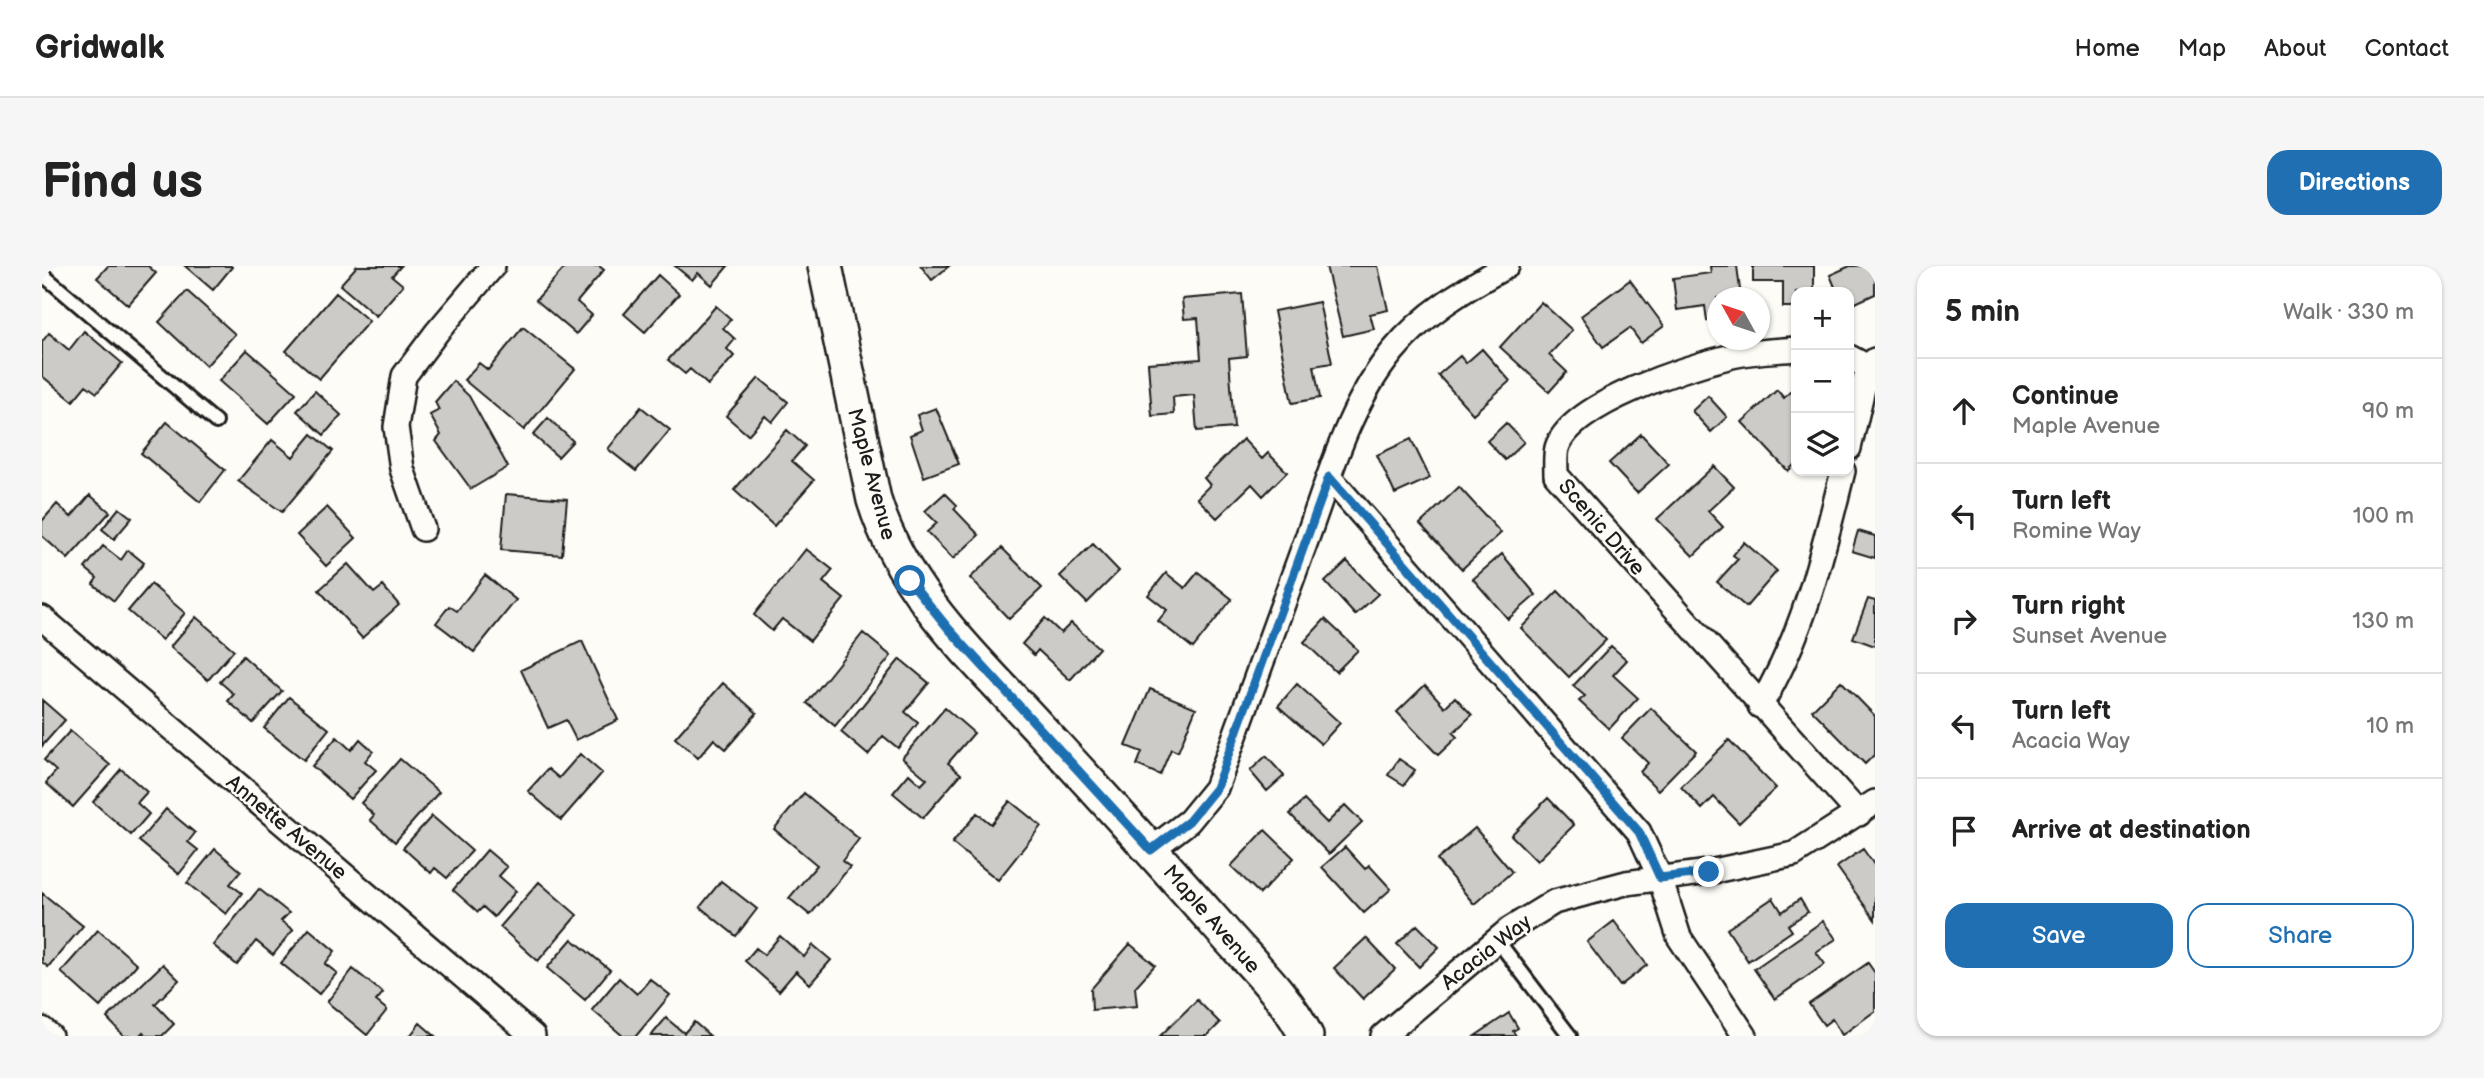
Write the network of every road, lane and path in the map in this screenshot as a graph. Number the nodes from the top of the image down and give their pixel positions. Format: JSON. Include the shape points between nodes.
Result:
{"nodes":[{"id":1,"x":493,"y":266,"type":"edge"},
{"id":2,"x":825,"y":266,"type":"edge"},
{"id":3,"x":1507,"y":266,"type":"edge"},
{"id":4,"x":42,"y":274,"type":"edge"},
{"id":5,"x":1791,"y":349,"type":"edge"},
{"id":6,"x":1864,"y":362,"type":"edge"},
{"id":7,"x":1854,"y":419,"type":"edge"},
{"id":8,"x":216,"y":422,"type":"dead end"},
{"id":9,"x":1842,"y":476,"type":"edge"},
{"id":10,"x":1329,"y":477,"type":"junction"},
{"id":11,"x":423,"y":529,"type":"dead end"},
{"id":12,"x":42,"y":618,"type":"edge"},
{"id":13,"x":1760,"y":706,"type":"junction"},
{"id":14,"x":1867,"y":808,"type":"edge"},
{"id":15,"x":1151,"y":850,"type":"junction"},
{"id":16,"x":1660,"y":878,"type":"junction"},
{"id":17,"x":1497,"y":940,"type":"junction"},
{"id":18,"x":42,"y":1029,"type":"edge"},
{"id":19,"x":50,"y":1036,"type":"edge"},
{"id":20,"x":533,"y":1036,"type":"edge"},
{"id":21,"x":1306,"y":1036,"type":"edge"},
{"id":22,"x":1383,"y":1036,"type":"edge"},
{"id":23,"x":1570,"y":1036,"type":"edge"},
{"id":24,"x":1745,"y":1036,"type":"edge"}],
"edges":[{"from":1,"to":11,"type":"street","via":[[404,376],[396,427],[402,469]]},
{"from":2,"to":15,"type":"street","name":"Maple Avenue","via":[[866,468],[895,556],[948,628]]},
{"from":3,"to":10,"type":"street","via":[[1456,294],[1394,350],[1369,384]]},
{"from":4,"to":8,"type":"lane"},
{"from":5,"to":13,"type":"street","name":"Scenic Drive","via":[[1735,355],[1661,377],[1592,410],[1574,423],[1557,447],[1556,475]]},
{"from":6,"to":7,"type":"street"},
{"from":9,"to":13,"type":"street","via":[[1817,578],[1779,674]]},
{"from":10,"to":15,"type":"street","via":[[1216,788],[1189,821]]},
{"from":10,"to":16,"type":"street","via":[[1639,832]]},
{"from":12,"to":20,"type":"street","name":"Annette Avenue"},
{"from":13,"to":14,"type":"street","name":"Scenic Drive"},
{"from":14,"to":16,"type":"street","name":"Acacia Way","via":[[1794,854]]},
{"from":15,"to":21,"type":"street","name":"Maple Avenue","via":[[1280,997]]},
{"from":16,"to":17,"type":"street","name":"Acacia Way","via":[[1554,902]]},
{"from":16,"to":24,"type":"street","via":[[1679,937]]},
{"from":17,"to":22,"type":"street","name":"Acacia Way"},
{"from":17,"to":23,"type":"lane"},
{"from":18,"to":19,"type":"street"}]}
